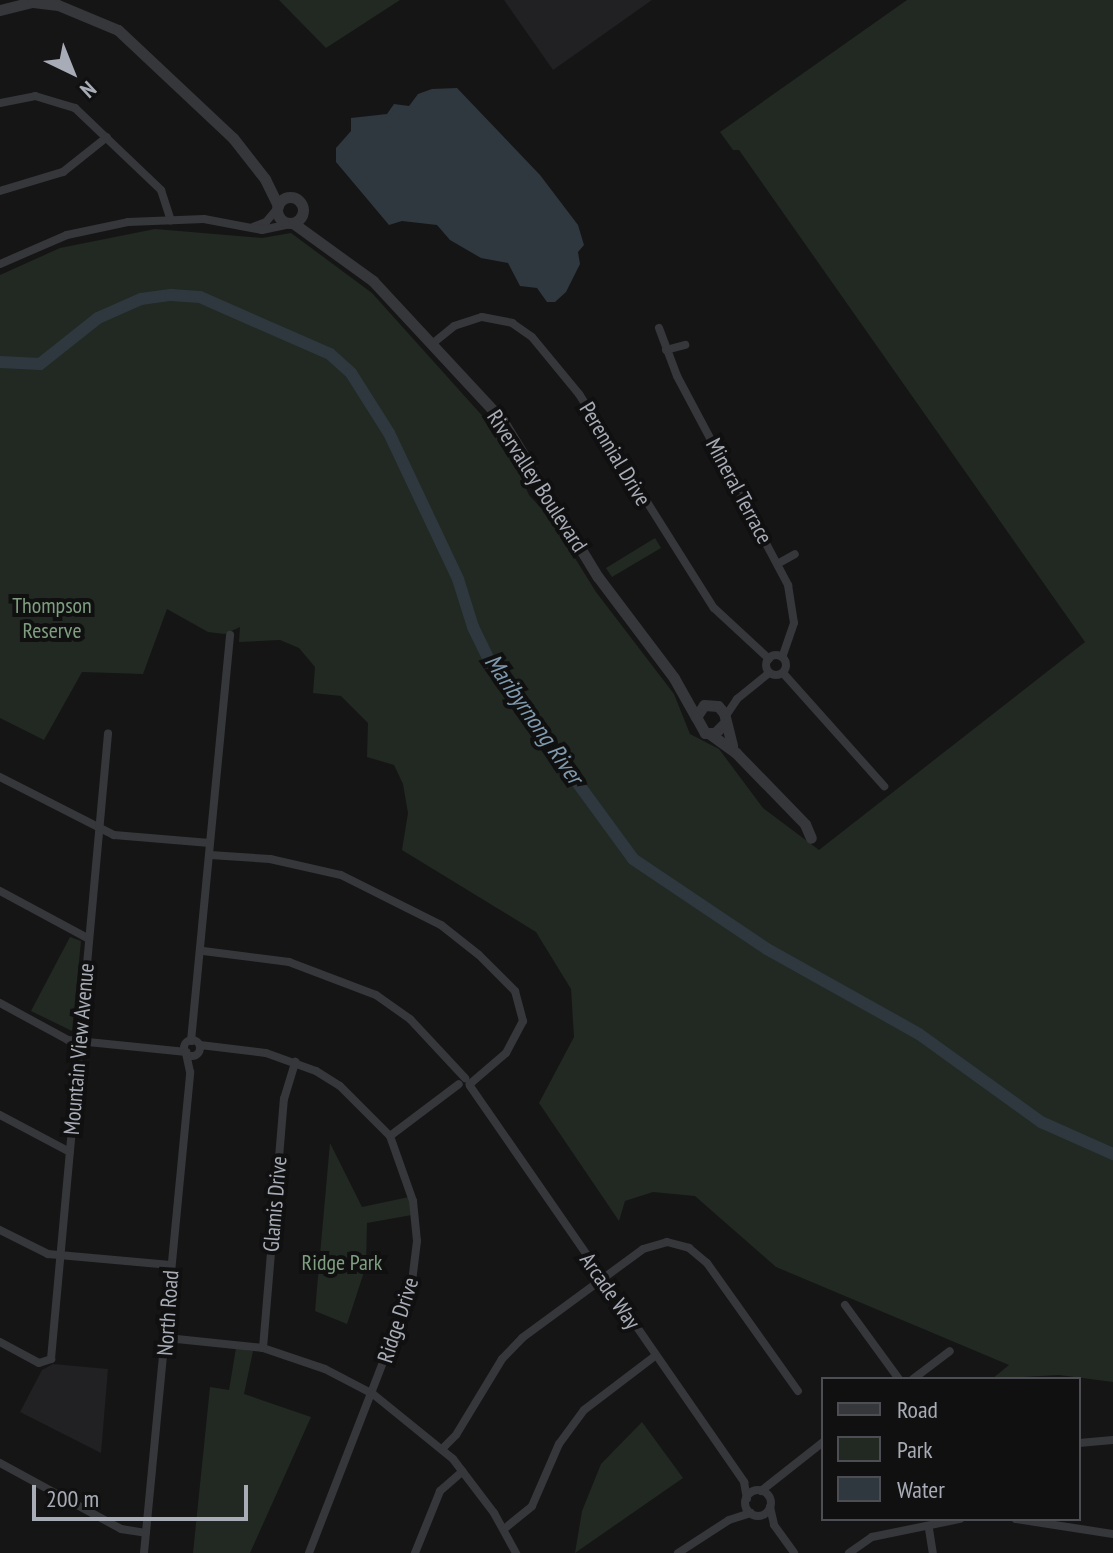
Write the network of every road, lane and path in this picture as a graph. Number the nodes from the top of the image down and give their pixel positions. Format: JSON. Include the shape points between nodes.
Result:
{"nodes":[{"id":1,"x":0,"y":10,"type":"edge"},
{"id":2,"x":0,"y":103,"type":"edge"},
{"id":3,"x":107,"y":137,"type":"junction"},
{"id":4,"x":265,"y":179,"type":"junction"},
{"id":5,"x":0,"y":191,"type":"edge"},
{"id":6,"x":291,"y":197,"type":"junction"},
{"id":7,"x":277,"y":208,"type":"junction"},
{"id":8,"x":304,"y":208,"type":"junction"},
{"id":9,"x":171,"y":220,"type":"junction"},
{"id":10,"x":292,"y":224,"type":"junction"},
{"id":11,"x":252,"y":227,"type":"junction"},
{"id":12,"x":312,"y":234,"type":"junction"},
{"id":13,"x":0,"y":264,"type":"edge"},
{"id":14,"x":659,"y":328,"type":"dead end"},
{"id":15,"x":432,"y":344,"type":"junction"},
{"id":16,"x":685,"y":345,"type":"dead end"},
{"id":17,"x":666,"y":350,"type":"junction"},
{"id":18,"x":795,"y":554,"type":"dead end"},
{"id":19,"x":779,"y":563,"type":"junction"},
{"id":20,"x":230,"y":635,"type":"dead end"},
{"id":21,"x":782,"y":657,"type":"junction"},
{"id":22,"x":769,"y":659,"type":"junction"},
{"id":23,"x":769,"y":673,"type":"junction"},
{"id":24,"x":783,"y":673,"type":"junction"},
{"id":25,"x":674,"y":678,"type":"junction"},
{"id":26,"x":746,"y":691,"type":"junction"},
{"id":27,"x":711,"y":704,"type":"junction"},
{"id":28,"x":696,"y":717,"type":"junction"},
{"id":29,"x":725,"y":720,"type":"junction"},
{"id":30,"x":108,"y":734,"type":"dead end"},
{"id":31,"x":710,"y":734,"type":"junction"},
{"id":32,"x":736,"y":753,"type":"junction"},
{"id":33,"x":0,"y":777,"type":"edge"},
{"id":34,"x":884,"y":786,"type":"dead end"},
{"id":35,"x":99,"y":830,"type":"junction"},
{"id":36,"x":811,"y":838,"type":"dead end"},
{"id":37,"x":210,"y":843,"type":"junction"},
{"id":38,"x":210,"y":855,"type":"junction"},
{"id":39,"x":0,"y":891,"type":"edge"},
{"id":40,"x":89,"y":939,"type":"junction"},
{"id":41,"x":203,"y":951,"type":"junction"},
{"id":42,"x":0,"y":1003,"type":"edge"},
{"id":43,"x":79,"y":1042,"type":"junction"},
{"id":44,"x":193,"y":1048,"type":"junction"},
{"id":45,"x":295,"y":1062,"type":"junction"},
{"id":46,"x":464,"y":1084,"type":"junction"},
{"id":47,"x":0,"y":1115,"type":"edge"},
{"id":48,"x":390,"y":1136,"type":"junction"},
{"id":49,"x":70,"y":1152,"type":"junction"},
{"id":50,"x":0,"y":1230,"type":"edge"},
{"id":51,"x":61,"y":1255,"type":"junction"},
{"id":52,"x":171,"y":1265,"type":"junction"},
{"id":53,"x":600,"y":1278,"type":"junction"},
{"id":54,"x":845,"y":1305,"type":"dead end"},
{"id":55,"x":167,"y":1338,"type":"junction"},
{"id":56,"x":0,"y":1342,"type":"edge"},
{"id":57,"x":263,"y":1348,"type":"junction"},
{"id":58,"x":950,"y":1351,"type":"dead end"},
{"id":59,"x":655,"y":1356,"type":"junction"},
{"id":60,"x":898,"y":1377,"type":"edge"},
{"id":61,"x":916,"y":1377,"type":"edge"},
{"id":62,"x":798,"y":1391,"type":"dead end"},
{"id":63,"x":373,"y":1394,"type":"junction"},
{"id":64,"x":1113,"y":1440,"type":"edge"},
{"id":65,"x":1081,"y":1443,"type":"edge"},
{"id":66,"x":821,"y":1444,"type":"edge"},
{"id":67,"x":443,"y":1448,"type":"junction"},
{"id":68,"x":0,"y":1463,"type":"edge"},
{"id":69,"x":463,"y":1471,"type":"junction"},
{"id":70,"x":744,"y":1482,"type":"junction"},
{"id":71,"x":774,"y":1482,"type":"junction"},
{"id":72,"x":759,"y":1490,"type":"junction"},
{"id":73,"x":746,"y":1501,"type":"junction"},
{"id":74,"x":770,"y":1503,"type":"junction"},
{"id":75,"x":755,"y":1514,"type":"junction"},
{"id":76,"x":729,"y":1520,"type":"junction"},
{"id":77,"x":894,"y":1521,"type":"edge"},
{"id":78,"x":954,"y":1521,"type":"edge"},
{"id":79,"x":1031,"y":1521,"type":"edge"},
{"id":80,"x":774,"y":1525,"type":"junction"},
{"id":81,"x":504,"y":1529,"type":"junction"},
{"id":82,"x":929,"y":1529,"type":"junction"},
{"id":83,"x":895,"y":1530,"type":"junction"},
{"id":84,"x":146,"y":1533,"type":"junction"},
{"id":85,"x":1113,"y":1534,"type":"edge"},
{"id":86,"x":144,"y":1553,"type":"edge"},
{"id":87,"x":309,"y":1553,"type":"edge"},
{"id":88,"x":415,"y":1553,"type":"edge"},
{"id":89,"x":516,"y":1553,"type":"edge"},
{"id":90,"x":678,"y":1553,"type":"edge"},
{"id":91,"x":794,"y":1553,"type":"edge"},
{"id":92,"x":849,"y":1553,"type":"edge"},
{"id":93,"x":933,"y":1553,"type":"edge"}],
"edges":[{"from":1,"to":4,"type":"street","via":[[42,4],[95,17],[126,37],[233,138]]},
{"from":2,"to":3,"type":"street","via":[[25,96],[55,99],[83,113]]},
{"from":3,"to":5,"type":"street","via":[[63,172]]},
{"from":3,"to":9,"type":"street","via":[[166,197]]},
{"from":4,"to":6,"type":"street"},
{"from":4,"to":7,"type":"street"},
{"from":6,"to":7,"type":"street"},
{"from":6,"to":8,"type":"street"},
{"from":7,"to":10,"type":"street","name":"Rivervalley Boulevard","via":[[281,219]]},
{"from":7,"to":11,"type":"street","via":[[266,222]]},
{"from":8,"to":10,"type":"street"},
{"from":8,"to":12,"type":"street"},
{"from":9,"to":11,"type":"street"},
{"from":9,"to":13,"type":"street","via":[[67,235]]},
{"from":10,"to":11,"type":"street"},
{"from":10,"to":12,"type":"street","name":"Rivervalley Boulevard"},
{"from":12,"to":15,"type":"street","name":"Rivervalley Boulevard","via":[[373,281]]},
{"from":14,"to":17,"type":"street","name":"Mineral Terrace"},
{"from":15,"to":22,"type":"street","name":"Perennial Drive","via":[[454,326],[482,317],[512,323],[532,337],[579,394],[714,608]]},
{"from":15,"to":25,"type":"street","name":"Rivervalley Boulevard","via":[[502,420],[598,577]]},
{"from":16,"to":17,"type":"street"},
{"from":17,"to":19,"type":"street","name":"Mineral Terrace"},
{"from":18,"to":19,"type":"street"},
{"from":19,"to":21,"type":"street","name":"Mineral Terrace","via":[[793,602],[794,623]]},
{"from":20,"to":37,"type":"street","name":"North Road"},
{"from":21,"to":22,"type":"street"},
{"from":21,"to":24,"type":"street"},
{"from":22,"to":23,"type":"street"},
{"from":23,"to":24,"type":"street"},
{"from":23,"to":26,"type":"street"},
{"from":24,"to":34,"type":"street"},
{"from":25,"to":27,"type":"street","name":"Rivervalley Boulevard"},
{"from":25,"to":28,"type":"street","name":"Rivervalley Boulevard"},
{"from":26,"to":27,"type":"street"},
{"from":26,"to":29,"type":"street"},
{"from":27,"to":28,"type":"street"},
{"from":27,"to":29,"type":"street","name":"Rivervalley Boulevard"},
{"from":28,"to":31,"type":"street","name":"Rivervalley Boulevard","via":[[697,727]]},
{"from":29,"to":31,"type":"street"},
{"from":29,"to":32,"type":"street"},
{"from":30,"to":35,"type":"street","name":"Mountain View Avenue"},
{"from":31,"to":32,"type":"street"},
{"from":32,"to":36,"type":"street","via":[[805,824]]},
{"from":33,"to":35,"type":"street"},
{"from":35,"to":37,"type":"street"},
{"from":35,"to":40,"type":"street","name":"Mountain View Avenue"},
{"from":37,"to":38,"type":"street","name":"North Road"},
{"from":38,"to":41,"type":"street","name":"North Road"},
{"from":38,"to":46,"type":"street","via":[[270,859],[341,875],[392,897],[462,940],[515,991],[523,1012],[517,1040]]},
{"from":39,"to":40,"type":"street"},
{"from":40,"to":43,"type":"street","name":"Mountain View Avenue"},
{"from":41,"to":44,"type":"street","name":"North Road"},
{"from":41,"to":46,"type":"street","name":"Arcade Way","via":[[289,962],[344,981],[410,1019]]},
{"from":42,"to":43,"type":"street"},
{"from":43,"to":44,"type":"street","name":"Ridge Drive"},
{"from":43,"to":49,"type":"street","name":"Mountain View Avenue"},
{"from":44,"to":45,"type":"street","name":"Ridge Drive","via":[[266,1053]]},
{"from":44,"to":52,"type":"street","name":"North Road"},
{"from":45,"to":48,"type":"street","name":"Ridge Drive","via":[[340,1086]]},
{"from":45,"to":57,"type":"street","name":"Glamis Drive","via":[[284,1099]]},
{"from":46,"to":48,"type":"street"},
{"from":46,"to":53,"type":"street","name":"Arcade Way"},
{"from":47,"to":49,"type":"street"},
{"from":48,"to":63,"type":"street","name":"Ridge Drive","via":[[413,1201],[416,1254],[411,1290]]},
{"from":49,"to":51,"type":"street","name":"Mountain View Avenue"},
{"from":50,"to":51,"type":"street","via":[[48,1254]]},
{"from":51,"to":52,"type":"street"},
{"from":51,"to":56,"type":"street","name":"Mountain View Avenue","via":[[47,1362]]},
{"from":52,"to":55,"type":"street","name":"North Road"},
{"from":53,"to":59,"type":"street","name":"Arcade Way"},
{"from":53,"to":62,"type":"street","via":[[652,1245],[667,1242],[689,1248],[707,1263]]},
{"from":53,"to":67,"type":"street","via":[[539,1323],[502,1359]]},
{"from":54,"to":60,"type":"street"},
{"from":55,"to":57,"type":"street"},
{"from":55,"to":84,"type":"street","name":"North Road"},
{"from":57,"to":63,"type":"street","via":[[325,1369]]},
{"from":58,"to":61,"type":"street"},
{"from":59,"to":70,"type":"street","name":"Arcade Way"},
{"from":59,"to":81,"type":"street","via":[[578,1417],[546,1468],[532,1506]]},
{"from":63,"to":67,"type":"street"},
{"from":63,"to":87,"type":"street","name":"Ridge Drive"},
{"from":64,"to":65,"type":"street"},
{"from":66,"to":71,"type":"street"},
{"from":67,"to":69,"type":"street"},
{"from":68,"to":84,"type":"street","via":[[121,1529]]},
{"from":69,"to":81,"type":"street"},
{"from":69,"to":88,"type":"street","via":[[440,1491]]},
{"from":70,"to":72,"type":"street","name":"Arcade Way"},
{"from":70,"to":73,"type":"street","name":"Arcade Way"},
{"from":71,"to":72,"type":"street"},
{"from":71,"to":74,"type":"street"},
{"from":72,"to":73,"type":"street"},
{"from":72,"to":74,"type":"street","name":"Arcade Way"},
{"from":73,"to":75,"type":"street","name":"Arcade Way"},
{"from":73,"to":76,"type":"street"},
{"from":74,"to":75,"type":"street"},
{"from":74,"to":80,"type":"street"},
{"from":75,"to":76,"type":"street"},
{"from":75,"to":80,"type":"street"},
{"from":76,"to":90,"type":"street"},
{"from":77,"to":83,"type":"street"},
{"from":78,"to":82,"type":"street"},
{"from":79,"to":85,"type":"street"},
{"from":80,"to":91,"type":"street"},
{"from":81,"to":89,"type":"street"},
{"from":82,"to":83,"type":"street"},
{"from":82,"to":93,"type":"street"},
{"from":83,"to":92,"type":"street"},
{"from":84,"to":86,"type":"street","name":"North Road"}]}
